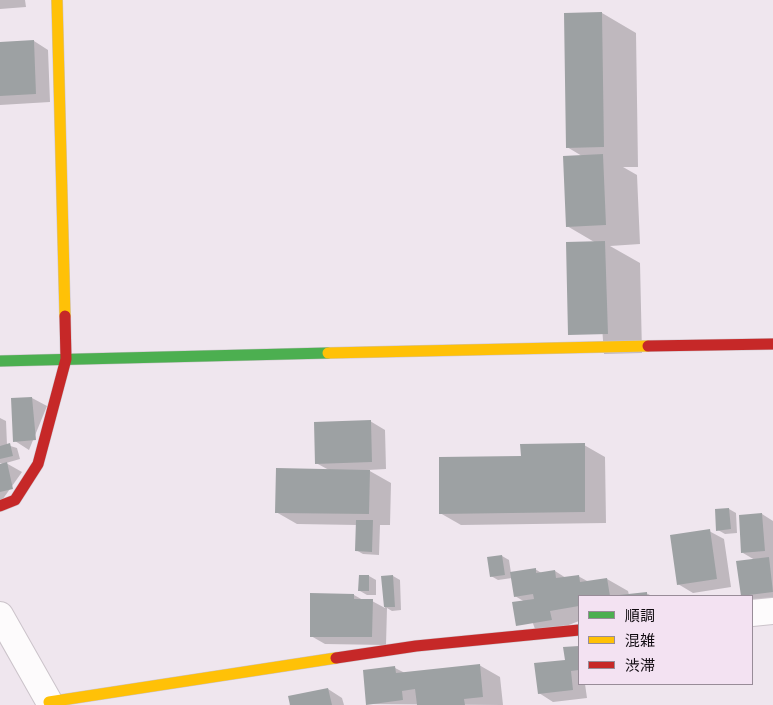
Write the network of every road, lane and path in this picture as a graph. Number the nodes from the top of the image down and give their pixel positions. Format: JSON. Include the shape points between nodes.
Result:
{"nodes":[{"id":1,"x":57,"y":0,"type":"edge"},
{"id":2,"x":773,"y":344,"type":"edge"},
{"id":3,"x":66,"y":359,"type":"junction"},
{"id":4,"x":0,"y":361,"type":"edge"},
{"id":5,"x":0,"y":506,"type":"edge"},
{"id":6,"x":773,"y":611,"type":"edge"},
{"id":7,"x":753,"y":613,"type":"edge"},
{"id":8,"x":0,"y":615,"type":"edge"},
{"id":9,"x":578,"y":630,"type":"edge"},
{"id":10,"x":50,"y":704,"type":"edge"}],
"edges":[{"from":1,"to":3,"type":"street"},
{"from":2,"to":3,"type":"street"},
{"from":3,"to":4,"type":"street"},
{"from":3,"to":5,"type":"street","via":[[38,464],[15,500]]},
{"from":6,"to":7,"type":"street"},
{"from":8,"to":10,"type":"street"},
{"from":9,"to":10,"type":"street","via":[[416,646]]}]}
